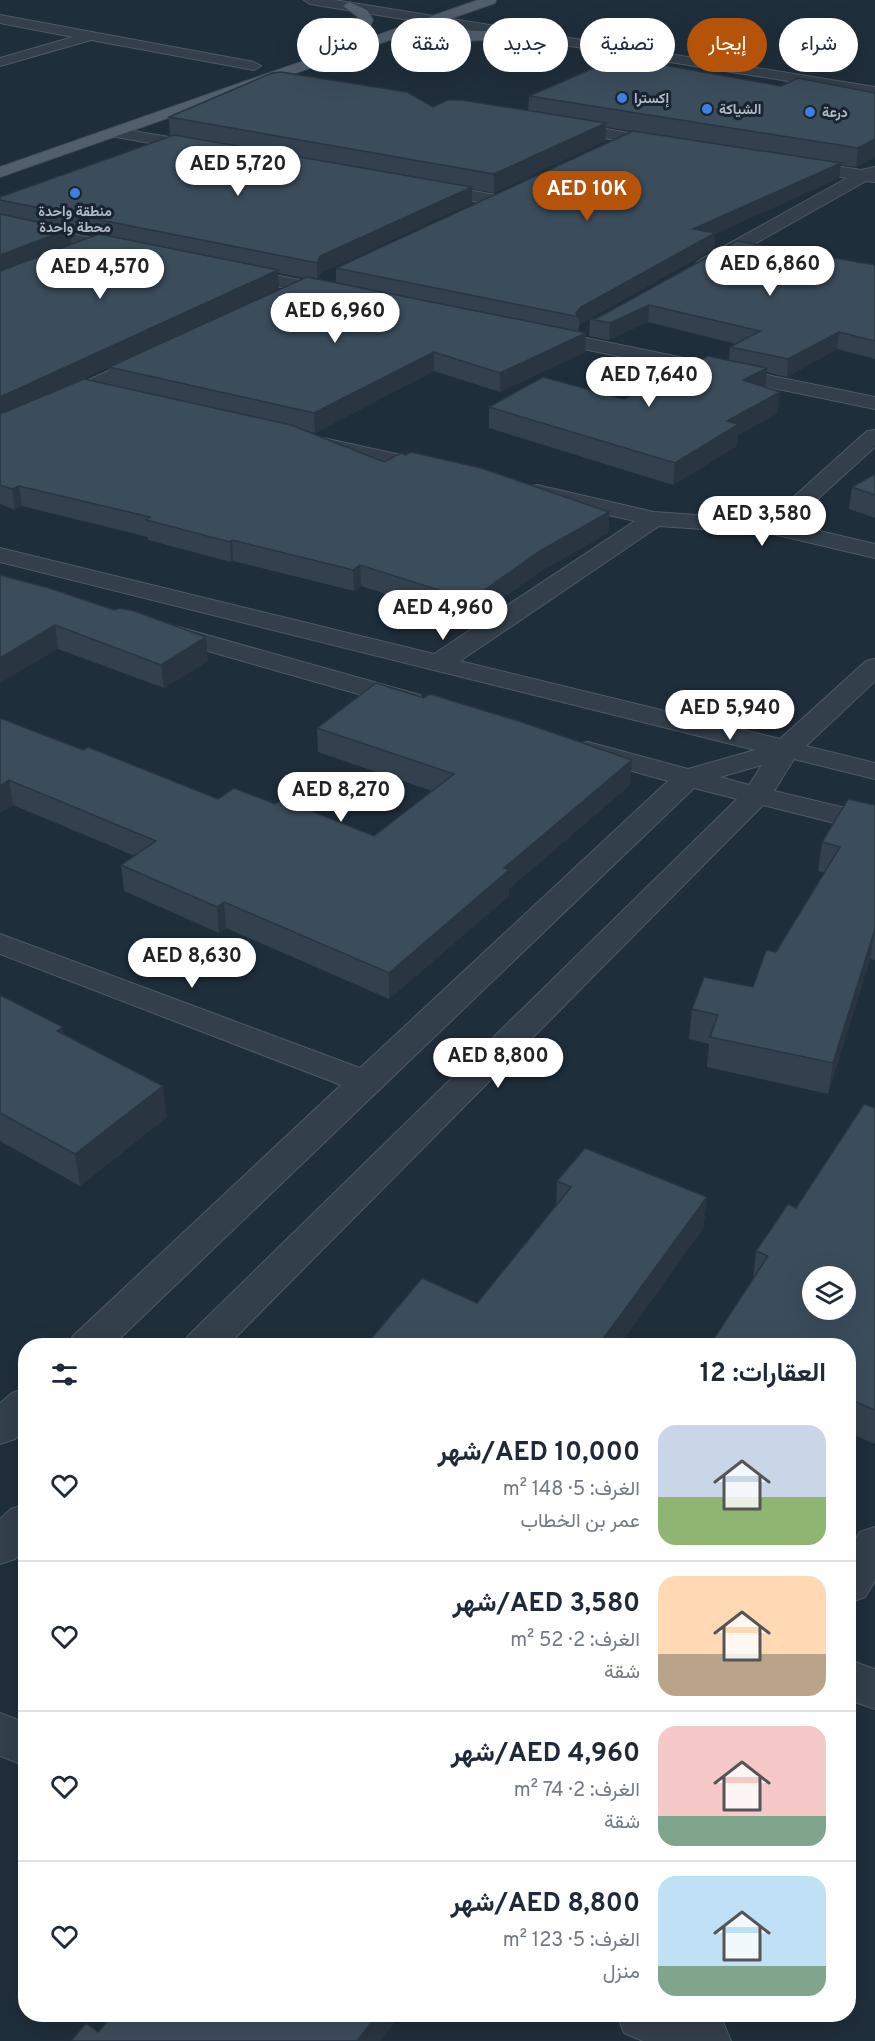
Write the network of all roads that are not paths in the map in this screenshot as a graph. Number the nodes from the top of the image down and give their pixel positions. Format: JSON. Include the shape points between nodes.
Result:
{"nodes":[{"id":1,"x":310,"y":0,"type":"edge"},
{"id":2,"x":388,"y":0,"type":"edge"},
{"id":3,"x":430,"y":4,"type":"junction"},
{"id":4,"x":349,"y":6,"type":"junction"},
{"id":5,"x":501,"y":10,"type":"edge"},
{"id":6,"x":457,"y":11,"type":"junction"},
{"id":7,"x":400,"y":14,"type":"junction"},
{"id":8,"x":422,"y":18,"type":"edge"},
{"id":9,"x":438,"y":18,"type":"edge"},
{"id":10,"x":0,"y":19,"type":"edge"},
{"id":11,"x":90,"y":36,"type":"junction"},
{"id":12,"x":483,"y":36,"type":"edge"},
{"id":13,"x":568,"y":42,"type":"edge"},
{"id":14,"x":379,"y":43,"type":"edge"},
{"id":15,"x":771,"y":60,"type":"dead end"},
{"id":16,"x":0,"y":62,"type":"edge"},
{"id":17,"x":259,"y":64,"type":"joint"},
{"id":18,"x":297,"y":68,"type":"edge"},
{"id":19,"x":221,"y":77,"type":"dead end"},
{"id":20,"x":265,"y":79,"type":"junction"},
{"id":21,"x":300,"y":85,"type":"edge"},
{"id":22,"x":875,"y":91,"type":"edge"},
{"id":23,"x":547,"y":125,"type":"edge"},
{"id":24,"x":116,"y":133,"type":"junction"},
{"id":25,"x":629,"y":138,"type":"junction"},
{"id":26,"x":676,"y":145,"type":"edge"},
{"id":27,"x":220,"y":151,"type":"edge"},
{"id":28,"x":599,"y":152,"type":"edge"},
{"id":29,"x":0,"y":161,"type":"edge"},
{"id":30,"x":781,"y":162,"type":"edge"},
{"id":31,"x":20,"y":165,"type":"junction"},
{"id":32,"x":0,"y":172,"type":"edge"},
{"id":33,"x":871,"y":174,"type":"edge"},
{"id":34,"x":415,"y":186,"type":"edge"},
{"id":35,"x":516,"y":191,"type":"edge"},
{"id":36,"x":496,"y":200,"type":"junction"},
{"id":37,"x":0,"y":213,"type":"edge"},
{"id":38,"x":464,"y":215,"type":"edge"},
{"id":39,"x":0,"y":223,"type":"edge"},
{"id":40,"x":98,"y":244,"type":"junction"},
{"id":41,"x":733,"y":249,"type":"junction"},
{"id":42,"x":766,"y":254,"type":"edge"},
{"id":43,"x":65,"y":257,"type":"edge"},
{"id":44,"x":692,"y":272,"type":"edge"},
{"id":45,"x":304,"y":286,"type":"junction"},
{"id":46,"x":273,"y":301,"type":"edge"},
{"id":47,"x":168,"y":350,"type":"edge"},
{"id":48,"x":875,"y":387,"type":"edge"},
{"id":49,"x":85,"y":389,"type":"junction"},
{"id":50,"x":119,"y":397,"type":"edge"},
{"id":51,"x":875,"y":403,"type":"edge"},
{"id":52,"x":0,"y":428,"type":"edge"},
{"id":53,"x":875,"y":436,"type":"edge"},
{"id":54,"x":294,"y":437,"type":"edge"},
{"id":55,"x":456,"y":474,"type":"edge"},
{"id":56,"x":514,"y":487,"type":"edge"},
{"id":57,"x":654,"y":519,"type":"junction"},
{"id":58,"x":773,"y":527,"type":"junction"},
{"id":59,"x":875,"y":551,"type":"edge"},
{"id":60,"x":0,"y":555,"type":"edge"},
{"id":61,"x":138,"y":624,"type":"edge"},
{"id":62,"x":439,"y":663,"type":"junction"},
{"id":63,"x":875,"y":667,"type":"edge"},
{"id":64,"x":436,"y":707,"type":"edge"},
{"id":65,"x":562,"y":743,"type":"edge"},
{"id":66,"x":786,"y":749,"type":"junction"},
{"id":67,"x":875,"y":771,"type":"edge"},
{"id":68,"x":688,"y":778,"type":"junction"},
{"id":69,"x":757,"y":795,"type":"junction"},
{"id":70,"x":875,"y":824,"type":"edge"},
{"id":71,"x":0,"y":943,"type":"edge"},
{"id":72,"x":365,"y":1082,"type":"junction"},
{"id":73,"x":95,"y":1338,"type":"edge"},
{"id":74,"x":210,"y":1338,"type":"edge"},
{"id":75,"x":18,"y":1411,"type":"edge"},
{"id":76,"x":0,"y":1428,"type":"edge"},
{"id":77,"x":18,"y":1529,"type":"edge"},
{"id":78,"x":875,"y":1545,"type":"edge"},
{"id":79,"x":0,"y":1546,"type":"edge"},
{"id":80,"x":856,"y":1574,"type":"edge"},
{"id":81,"x":856,"y":1682,"type":"edge"},
{"id":82,"x":875,"y":1689,"type":"edge"},
{"id":83,"x":0,"y":1734,"type":"edge"},
{"id":84,"x":18,"y":1742,"type":"edge"},
{"id":85,"x":662,"y":2022,"type":"edge"},
{"id":86,"x":704,"y":2041,"type":"edge"}],
"edges":[{"from":1,"to":4,"type":"street"},
{"from":2,"to":3,"type":"street"},
{"from":3,"to":6,"type":"street"},
{"from":3,"to":7,"type":"main road"},
{"from":4,"to":7,"type":"street"},
{"from":4,"to":7,"type":"main road","via":[[365,16],[357,29]]},
{"from":5,"to":6,"type":"main road"},
{"from":5,"to":6,"type":"street"},
{"from":5,"to":15,"type":"street"},
{"from":6,"to":9,"type":"main road"},
{"from":7,"to":8,"type":"street"},
{"from":10,"to":11,"type":"street"},
{"from":11,"to":16,"type":"street"},
{"from":11,"to":17,"type":"street"},
{"from":12,"to":14,"type":"main road"},
{"from":13,"to":22,"type":"street"},
{"from":17,"to":19,"type":"main road"},
{"from":18,"to":20,"type":"main road"},
{"from":20,"to":21,"type":"street"},
{"from":20,"to":24,"type":"main road"},
{"from":23,"to":25,"type":"street"},
{"from":24,"to":27,"type":"street"},
{"from":24,"to":31,"type":"main road"},
{"from":25,"to":26,"type":"street"},
{"from":25,"to":28,"type":"street"},
{"from":29,"to":31,"type":"main road"},
{"from":30,"to":33,"type":"street"},
{"from":31,"to":32,"type":"main road"},
{"from":33,"to":41,"type":"street"},
{"from":34,"to":36,"type":"street"},
{"from":35,"to":36,"type":"street"},
{"from":36,"to":38,"type":"street"},
{"from":37,"to":40,"type":"street","via":[[142,248]]},
{"from":39,"to":40,"type":"street"},
{"from":40,"to":43,"type":"street"},
{"from":41,"to":42,"type":"street"},
{"from":41,"to":44,"type":"street"},
{"from":45,"to":45,"type":"street","via":[[342,283],[218,263]]},
{"from":45,"to":46,"type":"street"},
{"from":47,"to":49,"type":"street"},
{"from":48,"to":51,"type":"street","via":[[529,326]]},
{"from":49,"to":50,"type":"street"},
{"from":49,"to":52,"type":"street"},
{"from":53,"to":58,"type":"street"},
{"from":54,"to":55,"type":"street"},
{"from":56,"to":57,"type":"street"},
{"from":57,"to":58,"type":"street"},
{"from":57,"to":62,"type":"street"},
{"from":58,"to":59,"type":"street"},
{"from":60,"to":62,"type":"street"},
{"from":61,"to":64,"type":"street"},
{"from":62,"to":66,"type":"street"},
{"from":63,"to":66,"type":"street"},
{"from":65,"to":68,"type":"street"},
{"from":66,"to":67,"type":"street"},
{"from":66,"to":68,"type":"street"},
{"from":66,"to":69,"type":"street"},
{"from":68,"to":69,"type":"street"},
{"from":68,"to":72,"type":"street"},
{"from":69,"to":70,"type":"street"},
{"from":69,"to":74,"type":"street"},
{"from":71,"to":72,"type":"street"},
{"from":72,"to":73,"type":"street"},
{"from":75,"to":76,"type":"street"},
{"from":77,"to":79,"type":"street"},
{"from":78,"to":80,"type":"street"},
{"from":81,"to":82,"type":"street"},
{"from":83,"to":84,"type":"street"},
{"from":85,"to":86,"type":"street"}]}
